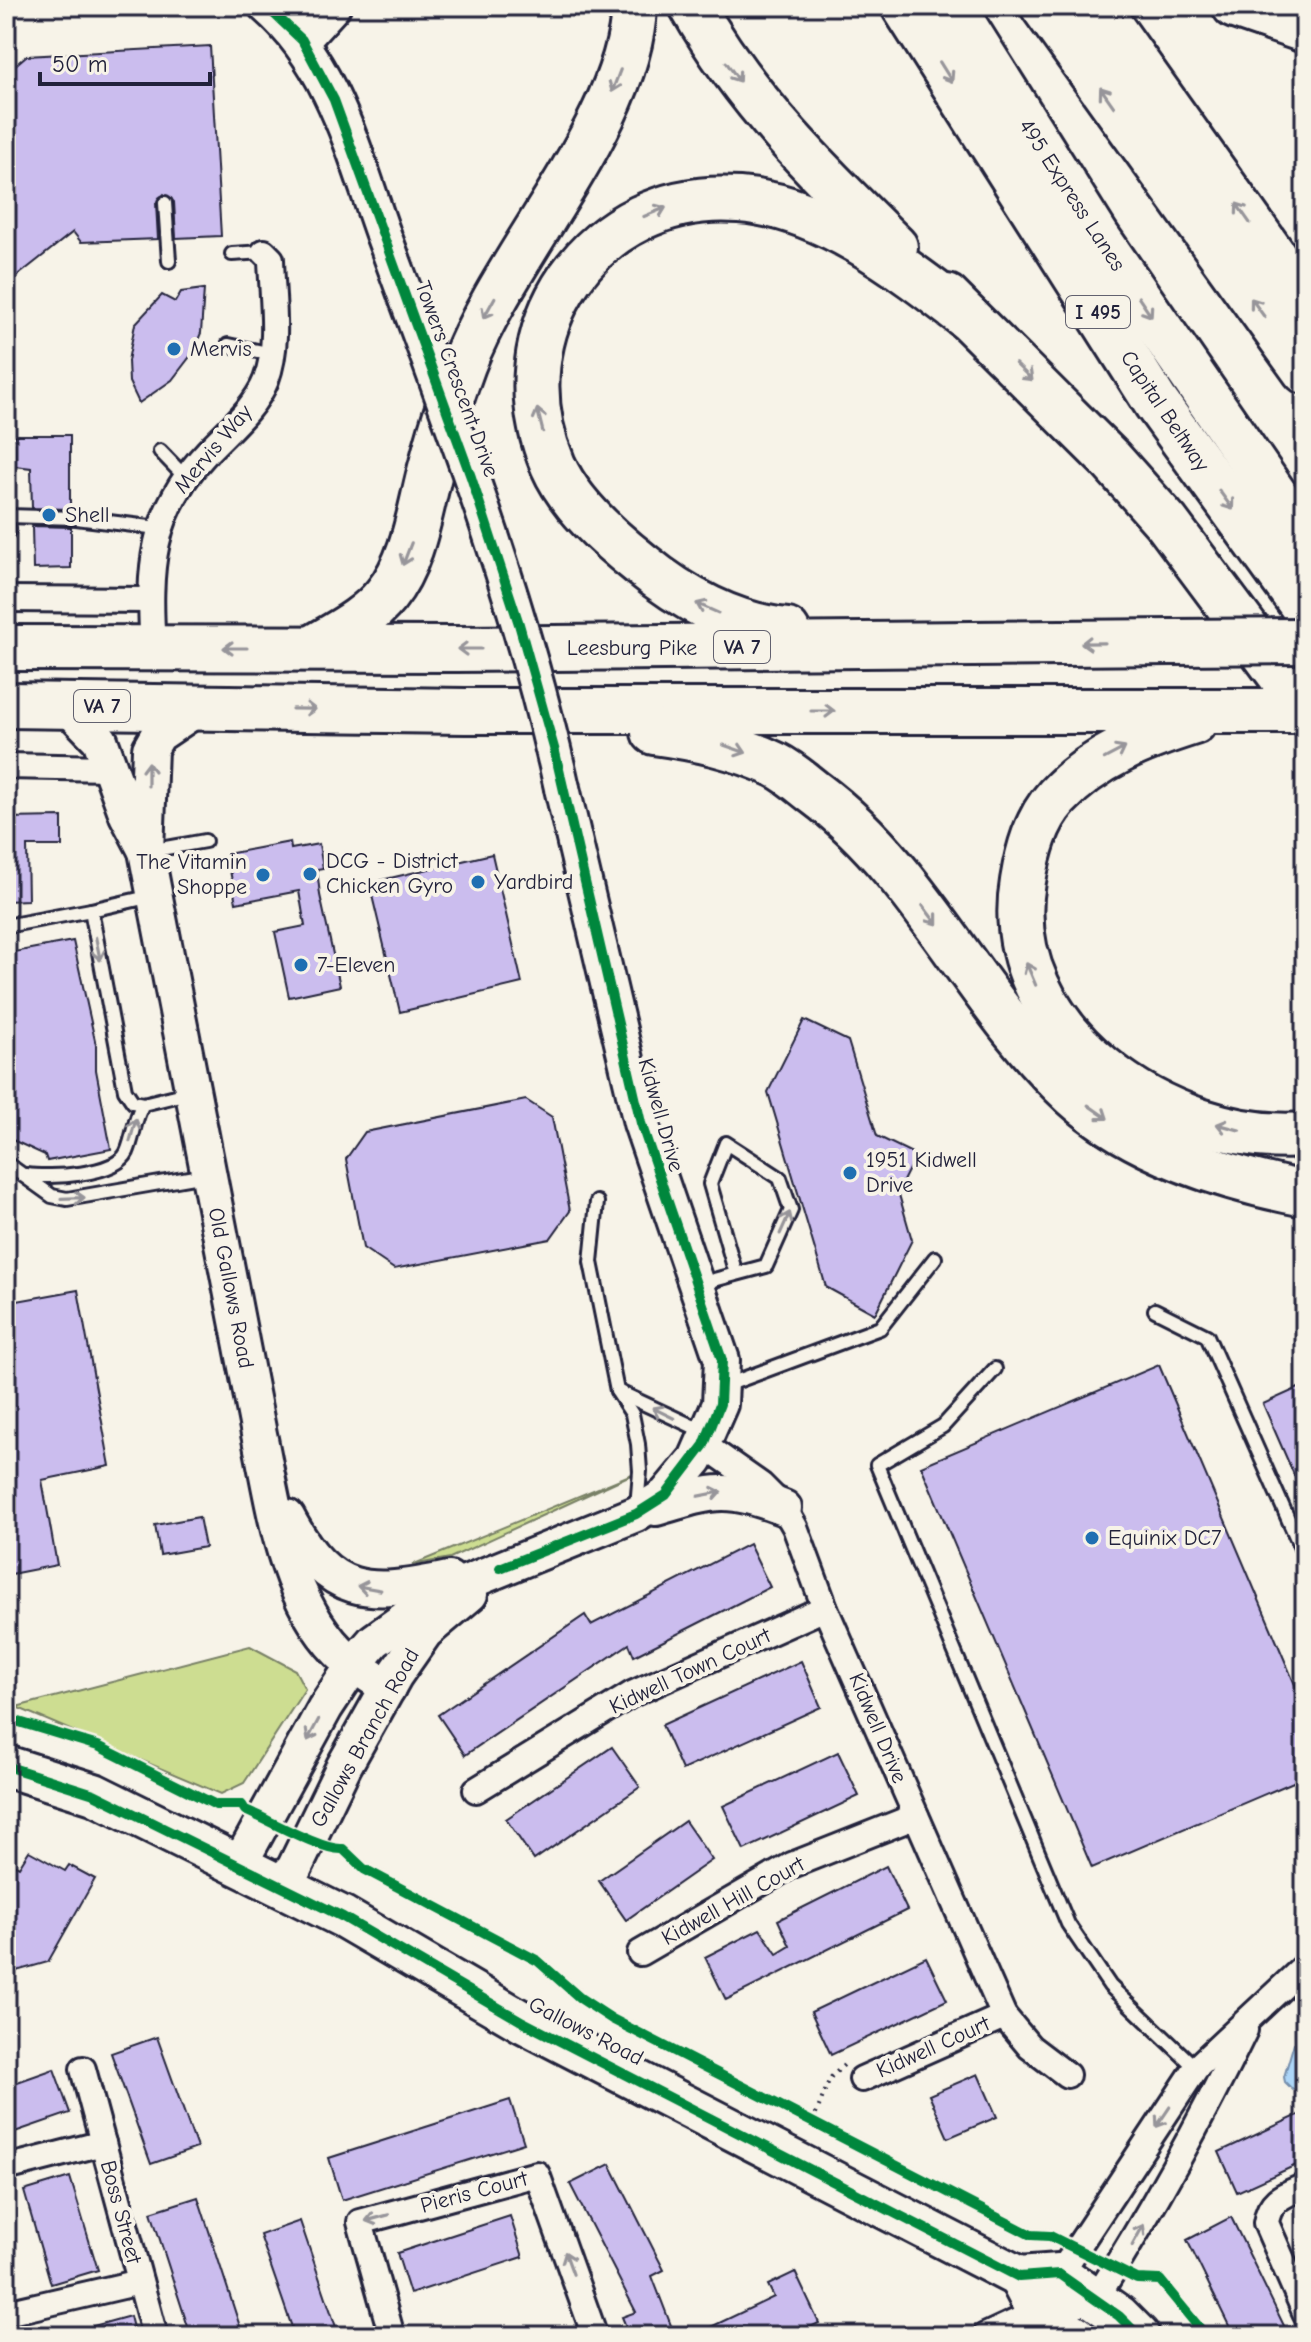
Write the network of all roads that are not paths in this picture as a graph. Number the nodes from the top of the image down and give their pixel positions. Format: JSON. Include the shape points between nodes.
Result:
{"nodes":[{"id":1,"x":266,"y":6,"type":"edge"},
{"id":2,"x":333,"y":6,"type":"edge"},
{"id":3,"x":634,"y":6,"type":"edge"},
{"id":4,"x":692,"y":6,"type":"edge"},
{"id":5,"x":904,"y":6,"type":"edge"},
{"id":6,"x":952,"y":6,"type":"edge"},
{"id":7,"x":1043,"y":6,"type":"edge"},
{"id":8,"x":1096,"y":6,"type":"edge"},
{"id":9,"x":1235,"y":6,"type":"edge"},
{"id":10,"x":1305,"y":30,"type":"edge"},
{"id":11,"x":302,"y":40,"type":"junction"},
{"id":12,"x":165,"y":203,"type":"dead end"},
{"id":13,"x":264,"y":252,"type":"joint"},
{"id":14,"x":232,"y":254,"type":"dead end"},
{"id":15,"x":169,"y":261,"type":"dead end"},
{"id":16,"x":1305,"y":300,"type":"edge"},
{"id":17,"x":968,"y":318,"type":"junction"},
{"id":18,"x":228,"y":345,"type":"dead end"},
{"id":19,"x":272,"y":354,"type":"junction"},
{"id":20,"x":1305,"y":371,"type":"edge"},
{"id":21,"x":160,"y":451,"type":"dead end"},
{"id":22,"x":186,"y":478,"type":"junction"},
{"id":23,"x":8,"y":526,"type":"edge"},
{"id":24,"x":158,"y":528,"type":"junction"},
{"id":25,"x":1305,"y":539,"type":"edge"},
{"id":26,"x":6,"y":599,"type":"edge"},
{"id":27,"x":150,"y":600,"type":"junction"},
{"id":28,"x":1305,"y":609,"type":"edge"},
{"id":29,"x":1305,"y":641,"type":"edge"},
{"id":30,"x":921,"y":646,"type":"junction"},
{"id":31,"x":6,"y":648,"type":"edge"},
{"id":32,"x":313,"y":648,"type":"junction"},
{"id":33,"x":153,"y":649,"type":"junction"},
{"id":34,"x":6,"y":705,"type":"edge"},
{"id":35,"x":66,"y":705,"type":"junction"},
{"id":36,"x":198,"y":708,"type":"junction"},
{"id":37,"x":1305,"y":709,"type":"edge"},
{"id":38,"x":465,"y":711,"type":"junction"},
{"id":39,"x":1227,"y":711,"type":"junction"},
{"id":40,"x":6,"y":766,"type":"edge"},
{"id":41,"x":109,"y":768,"type":"junction"},
{"id":42,"x":562,"y":788,"type":"joint"},
{"id":43,"x":205,"y":841,"type":"dead end"},
{"id":44,"x":146,"y":851,"type":"junction"},
{"id":45,"x":155,"y":896,"type":"junction"},
{"id":46,"x":91,"y":910,"type":"junction"},
{"id":47,"x":6,"y":926,"type":"edge"},
{"id":48,"x":193,"y":1092,"type":"junction"},
{"id":49,"x":143,"y":1104,"type":"junction"},
{"id":50,"x":1305,"y":1135,"type":"edge"},
{"id":51,"x":6,"y":1163,"type":"edge"},
{"id":52,"x":209,"y":1174,"type":"junction"},
{"id":53,"x":23,"y":1175,"type":"junction"},
{"id":54,"x":1305,"y":1194,"type":"edge"},
{"id":55,"x":597,"y":1202,"type":"dead end"},
{"id":56,"x":935,"y":1258,"type":"dead end"},
{"id":57,"x":736,"y":1274,"type":"junction"},
{"id":58,"x":696,"y":1285,"type":"junction"},
{"id":59,"x":1155,"y":1310,"type":"dead end"},
{"id":60,"x":995,"y":1369,"type":"dead end"},
{"id":61,"x":724,"y":1386,"type":"junction"},
{"id":62,"x":617,"y":1391,"type":"junction"},
{"id":63,"x":706,"y":1439,"type":"junction"},
{"id":64,"x":270,"y":1486,"type":"junction"},
{"id":65,"x":784,"y":1508,"type":"junction"},
{"id":66,"x":636,"y":1514,"type":"junction"},
{"id":67,"x":1305,"y":1557,"type":"edge"},
{"id":68,"x":500,"y":1568,"type":"junction"},
{"id":69,"x":825,"y":1608,"type":"junction"},
{"id":70,"x":354,"y":1664,"type":"junction"},
{"id":71,"x":388,"y":1688,"type":"junction"},
{"id":72,"x":6,"y":1766,"type":"edge"},
{"id":73,"x":476,"y":1790,"type":"dead end"},
{"id":74,"x":916,"y":1816,"type":"junction"},
{"id":75,"x":239,"y":1865,"type":"junction"},
{"id":76,"x":278,"y":1885,"type":"junction"},
{"id":77,"x":640,"y":1953,"type":"dead end"},
{"id":78,"x":1305,"y":1966,"type":"edge"},
{"id":79,"x":1004,"y":2016,"type":"junction"},
{"id":80,"x":1252,"y":2017,"type":"junction"},
{"id":81,"x":1196,"y":2068,"type":"junction"},
{"id":82,"x":83,"y":2069,"type":"dead end"},
{"id":83,"x":1067,"y":2075,"type":"dead end"},
{"id":84,"x":862,"y":2079,"type":"road end"},
{"id":85,"x":103,"y":2143,"type":"junction"},
{"id":86,"x":6,"y":2168,"type":"edge"},
{"id":87,"x":1305,"y":2186,"type":"edge"},
{"id":88,"x":1059,"y":2274,"type":"junction"},
{"id":89,"x":1019,"y":2277,"type":"junction"},
{"id":90,"x":140,"y":2282,"type":"junction"},
{"id":91,"x":1095,"y":2300,"type":"junction"},
{"id":92,"x":1037,"y":2312,"type":"junction"},
{"id":93,"x":1305,"y":2312,"type":"edge"},
{"id":94,"x":6,"y":2313,"type":"edge"},
{"id":95,"x":155,"y":2336,"type":"edge"},
{"id":96,"x":392,"y":2336,"type":"edge"},
{"id":97,"x":595,"y":2336,"type":"edge"},
{"id":98,"x":985,"y":2336,"type":"edge"},
{"id":99,"x":1076,"y":2336,"type":"edge"},
{"id":100,"x":1139,"y":2336,"type":"edge"}],
"edges":[{"from":1,"to":11,"type":"street","name":"Towers Crescent Drive"},
{"from":2,"to":11,"type":"street"},
{"from":3,"to":32,"type":"highway","one_way":true,"via":[[628,46],[603,112],[495,296],[469,351],[444,418],[406,559],[387,595],[362,619]]},
{"from":4,"to":17,"type":"highway","one_way":true,"via":[[770,121]]},
{"from":5,"to":28,"type":"highway","name":"Capital Beltway","number":"I 495","one_way":true,"via":[[1156,403]]},
{"from":6,"to":25,"type":"highway","name":"495 Express Lanes","number":"I 495","one_way":true,"via":[[1097,237]]},
{"from":20,"to":7,"type":"highway","one_way":true},
{"from":16,"to":8,"type":"highway","one_way":true},
{"from":9,"to":10,"type":"highway"},
{"from":11,"to":42,"type":"street","name":"Towers Crescent Drive","bridge":true,"via":[[334,100],[490,533]]},
{"from":12,"to":15,"type":"lane"},
{"from":13,"to":14,"type":"lane"},
{"from":13,"to":19,"type":"street","name":"Mervis Way","via":[[271,259]]},
{"from":30,"to":17,"type":"highway","one_way":true,"via":[[776,630],[686,599],[654,575],[584,510],[554,467],[537,412],[537,357],[552,305],[578,265],[613,232],[653,210],[691,200],[742,200],[802,215],[867,246]]},
{"from":17,"to":37,"type":"highway","one_way":true,"via":[[1167,523]]},
{"from":18,"to":19,"type":"lane"},
{"from":19,"to":22,"type":"street","name":"Mervis Way","via":[[258,394]]},
{"from":21,"to":22,"type":"lane"},
{"from":22,"to":24,"type":"street","name":"Mervis Way"},
{"from":23,"to":24,"type":"lane","via":[[76,518]]},
{"from":24,"to":27,"type":"street","name":"Mervis Way"},
{"from":26,"to":27,"type":"street"},
{"from":27,"to":33,"type":"street","name":"Mervis Way"},
{"from":29,"to":30,"type":"highway","name":"Leesburg Pike","number":"VA 7","one_way":true,"bridge":true},
{"from":30,"to":32,"type":"highway","name":"Leesburg Pike","number":"VA 7","one_way":true},
{"from":31,"to":33,"type":"highway","name":"Leesburg Pike","number":"VA 7"},
{"from":32,"to":33,"type":"highway","name":"Leesburg Pike","number":"VA 7","one_way":true},
{"from":34,"to":35,"type":"highway","number":"VA 7"},
{"from":35,"to":36,"type":"highway","number":"VA 7"},
{"from":35,"to":41,"type":"street","name":"Old Gallows Road","via":[[95,732]]},
{"from":36,"to":38,"type":"highway","number":"VA 7","one_way":true},
{"from":44,"to":36,"type":"street","name":"Old Gallows Road","one_way":true,"via":[[150,749],[158,735]]},
{"from":37,"to":39,"type":"highway","number":"VA 7"},
{"from":38,"to":39,"type":"highway","number":"VA 7","one_way":true},
{"from":38,"to":54,"type":"highway","one_way":true,"via":[[702,738],[779,767],[850,819],[1024,1041],[1075,1096],[1178,1158],[1247,1183]]},
{"from":50,"to":39,"type":"highway","one_way":true,"via":[[1274,1138],[1232,1129],[1155,1102],[1104,1069],[1068,1036],[1025,962],[1020,929],[1026,863],[1034,834],[1055,799],[1117,750]]},
{"from":40,"to":41,"type":"street"},
{"from":41,"to":44,"type":"street","name":"Old Gallows Road"},
{"from":42,"to":58,"type":"street","name":"Kidwell Drive","via":[[641,1123]]},
{"from":43,"to":44,"type":"lane"},
{"from":44,"to":45,"type":"street","name":"Old Gallows Road"},
{"from":45,"to":46,"type":"lane"},
{"from":45,"to":48,"type":"street","name":"Old Gallows Road"},
{"from":46,"to":47,"type":"lane"},
{"from":46,"to":49,"type":"lane","one_way":true,"via":[[125,1090],[133,1102]]},
{"from":48,"to":49,"type":"lane"},
{"from":48,"to":52,"type":"street","name":"Old Gallows Road"},
{"from":53,"to":49,"type":"lane","one_way":true,"via":[[77,1173],[118,1162]]},
{"from":51,"to":53,"type":"lane"},
{"from":53,"to":52,"type":"lane","one_way":true,"via":[[52,1196],[67,1199]]},
{"from":52,"to":64,"type":"street","name":"Old Gallows Road"},
{"from":55,"to":62,"type":"lane","via":[[591,1262]]},
{"from":56,"to":61,"type":"lane","via":[[880,1328]]},
{"from":57,"to":57,"type":"lane","one_way":true,"via":[[766,1266],[791,1210],[780,1178],[726,1143],[710,1184]]},
{"from":57,"to":58,"type":"lane"},
{"from":58,"to":61,"type":"street","name":"Kidwell Drive","via":[[715,1332]]},
{"from":59,"to":67,"type":"lane","via":[[1207,1336]]},
{"from":60,"to":81,"type":"lane","via":[[943,1426],[877,1465],[1068,1924],[1110,1986]]},
{"from":61,"to":63,"type":"street","name":"Kidwell Drive"},
{"from":63,"to":62,"type":"lane","one_way":true},
{"from":62,"to":66,"type":"lane","via":[[632,1414],[638,1444]]},
{"from":63,"to":65,"type":"street","name":"Kidwell Drive"},
{"from":63,"to":66,"type":"street","name":"Gallows Branch Road","via":[[666,1495]]},
{"from":68,"to":64,"type":"street","one_way":true,"via":[[382,1591],[360,1588],[318,1563]]},
{"from":64,"to":70,"type":"street","name":"Old Gallows Road","via":[[304,1599],[338,1651]]},
{"from":66,"to":65,"type":"street","one_way":true,"via":[[722,1491]]},
{"from":65,"to":69,"type":"street","name":"Kidwell Drive"},
{"from":66,"to":68,"type":"street","name":"Gallows Branch Road"},
{"from":68,"to":70,"type":"street","name":"Gallows Branch Road","via":[[422,1604],[374,1641]]},
{"from":68,"to":71,"type":"street","name":"Gallows Branch Road","via":[[425,1632]]},
{"from":69,"to":73,"type":"street","name":"Kidwell Town Court","via":[[632,1694]]},
{"from":69,"to":74,"type":"street","name":"Kidwell Drive"},
{"from":70,"to":71,"type":"street","name":"Old Gallows Road"},
{"from":70,"to":75,"type":"street","name":"Gallows Branch Road","one_way":true},
{"from":71,"to":76,"type":"street","name":"Gallows Branch Road","via":[[294,1869]]},
{"from":72,"to":75,"type":"main road","name":"Gallows Road","via":[[94,1794]]},
{"from":74,"to":77,"type":"street","name":"Kidwell Hill Court","via":[[792,1865]]},
{"from":74,"to":79,"type":"street","name":"Kidwell Drive"},
{"from":75,"to":76,"type":"main road","name":"Gallows Road"},
{"from":76,"to":89,"type":"main road","name":"Gallows Road","via":[[523,2022]]},
{"from":78,"to":80,"type":"street"},
{"from":79,"to":83,"type":"street","name":"Kidwell Drive","via":[[1030,2047]]},
{"from":79,"to":84,"type":"street","name":"Kidwell Court"},
{"from":80,"to":81,"type":"street"},
{"from":91,"to":80,"type":"street","one_way":true,"via":[[1192,2138]]},
{"from":81,"to":88,"type":"street","one_way":true},
{"from":82,"to":85,"type":"street","name":"Boss Street"},
{"from":85,"to":86,"type":"street","name":"Boss Street"},
{"from":85,"to":90,"type":"street","name":"Boss Street"},
{"from":87,"to":93,"type":"street","via":[[1275,2199],[1266,2223]]},
{"from":88,"to":89,"type":"main road"},
{"from":88,"to":91,"type":"main road"},
{"from":88,"to":92,"type":"street"},
{"from":89,"to":92,"type":"main road"},
{"from":90,"to":94,"type":"street","name":"Boss Street"},
{"from":90,"to":95,"type":"street","name":"Boss Street"},
{"from":91,"to":92,"type":"street"},
{"from":91,"to":100,"type":"main road"},
{"from":92,"to":98,"type":"street"},
{"from":92,"to":99,"type":"main road"},
{"from":97,"to":96,"type":"street","name":"Pieris Court","one_way":true,"via":[[537,2174],[360,2222]]}]}
